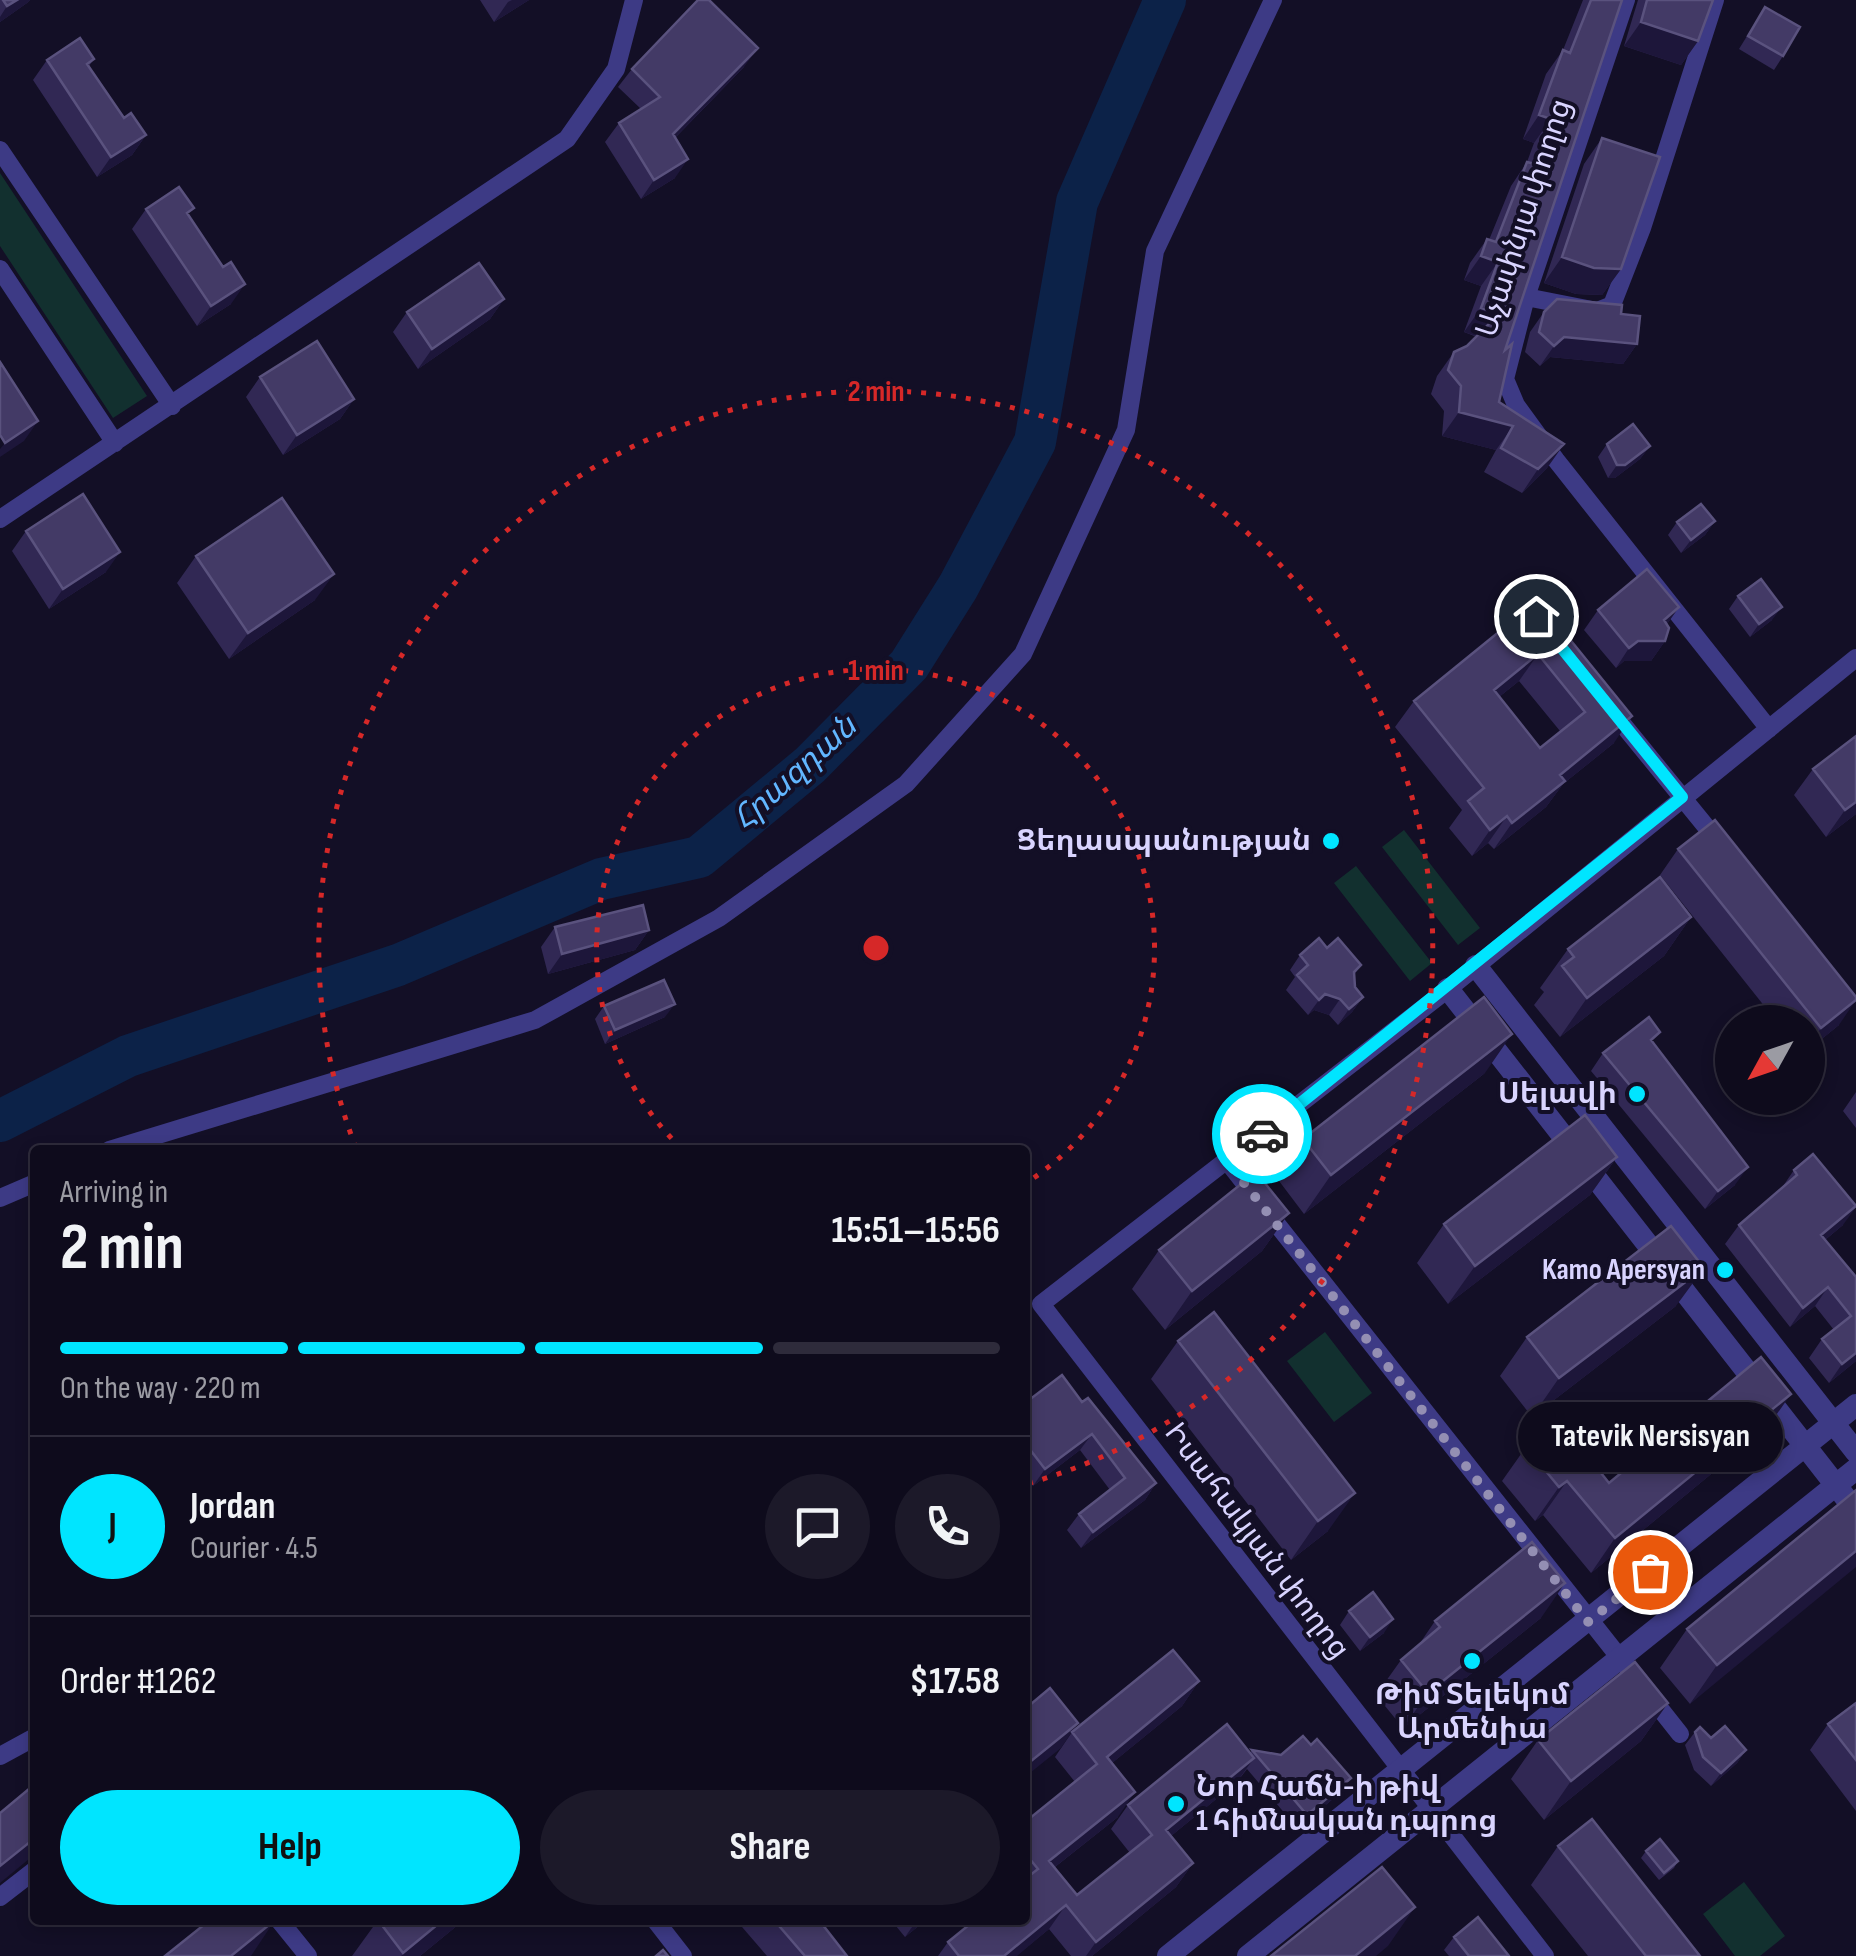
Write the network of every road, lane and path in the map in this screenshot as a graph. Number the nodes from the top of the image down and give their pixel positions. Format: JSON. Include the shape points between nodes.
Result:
{"nodes":[{"id":1,"x":634,"y":0,"type":"edge"},
{"id":2,"x":1272,"y":0,"type":"edge"},
{"id":3,"x":1626,"y":0,"type":"edge"},
{"id":4,"x":1715,"y":0,"type":"edge"},
{"id":5,"x":0,"y":150,"type":"edge"},
{"id":6,"x":0,"y":269,"type":"edge"},
{"id":7,"x":1526,"y":296,"type":"junction"},
{"id":8,"x":172,"y":406,"type":"junction"},
{"id":9,"x":116,"y":444,"type":"junction"},
{"id":10,"x":0,"y":519,"type":"edge"},
{"id":11,"x":1856,"y":658,"type":"edge"},
{"id":12,"x":1597,"y":691,"type":"edge"},
{"id":13,"x":1769,"y":729,"type":"junction"},
{"id":14,"x":1682,"y":797,"type":"junction"},
{"id":15,"x":1732,"y":859,"type":"edge"},
{"id":16,"x":1476,"y":966,"type":"junction"},
{"id":17,"x":1448,"y":989,"type":"junction"},
{"id":18,"x":125,"y":1145,"type":"edge"},
{"id":19,"x":1227,"y":1161,"type":"junction"},
{"id":20,"x":30,"y":1185,"type":"edge"},
{"id":21,"x":0,"y":1198,"type":"edge"},
{"id":22,"x":1856,"y":1406,"type":"edge"},
{"id":23,"x":1834,"y":1424,"type":"junction"},
{"id":24,"x":1806,"y":1446,"type":"junction"},
{"id":25,"x":1856,"y":1452,"type":"edge"},
{"id":26,"x":1856,"y":1469,"type":"edge"},
{"id":27,"x":1836,"y":1485,"type":"junction"},
{"id":28,"x":1856,"y":1511,"type":"edge"},
{"id":29,"x":1588,"y":1622,"type":"junction"},
{"id":30,"x":1620,"y":1660,"type":"junction"},
{"id":31,"x":1680,"y":1734,"type":"dead end"},
{"id":32,"x":30,"y":1740,"type":"edge"},
{"id":33,"x":0,"y":1756,"type":"edge"},
{"id":34,"x":1399,"y":1771,"type":"junction"},
{"id":35,"x":1432,"y":1812,"type":"junction"},
{"id":36,"x":30,"y":1874,"type":"edge"},
{"id":37,"x":0,"y":1897,"type":"edge"},
{"id":38,"x":283,"y":1925,"type":"edge"},
{"id":39,"x":658,"y":1925,"type":"edge"},
{"id":40,"x":308,"y":1956,"type":"edge"},
{"id":41,"x":683,"y":1956,"type":"edge"},
{"id":42,"x":1168,"y":1956,"type":"edge"},
{"id":43,"x":1248,"y":1956,"type":"edge"},
{"id":44,"x":1545,"y":1956,"type":"edge"}],
"edges":[{"from":1,"to":8,"type":"street","via":[[616,69],[567,139]]},
{"from":2,"to":18,"type":"street","via":[[1155,251],[1126,430],[1022,654],[906,784],[719,918],[535,1020]]},
{"from":3,"to":7,"type":"street","name":"Աչափնյա փողոց"},
{"from":4,"to":7,"type":"street","via":[[1612,305],[1598,310]]},
{"from":5,"to":8,"type":"street"},
{"from":6,"to":9,"type":"street"},
{"from":7,"to":13,"type":"street","name":"Աչափնյա փողոց","via":[[1506,362],[1516,406]]},
{"from":8,"to":9,"type":"street"},
{"from":9,"to":10,"type":"street"},
{"from":11,"to":13,"type":"street"},
{"from":12,"to":14,"type":"street"},
{"from":13,"to":14,"type":"street"},
{"from":14,"to":15,"type":"street"},
{"from":14,"to":16,"type":"street"},
{"from":16,"to":17,"type":"street"},
{"from":16,"to":23,"type":"street"},
{"from":17,"to":19,"type":"street"},
{"from":17,"to":24,"type":"street"},
{"from":19,"to":29,"type":"street"},
{"from":19,"to":34,"type":"street","name":"Իսահակյան փողոց","via":[[1040,1304]]},
{"from":20,"to":21,"type":"street"},
{"from":22,"to":23,"type":"street"},
{"from":23,"to":24,"type":"street"},
{"from":23,"to":25,"type":"street"},
{"from":24,"to":27,"type":"street"},
{"from":24,"to":29,"type":"street"},
{"from":26,"to":27,"type":"street"},
{"from":27,"to":28,"type":"street"},
{"from":27,"to":30,"type":"street"},
{"from":29,"to":30,"type":"street"},
{"from":29,"to":34,"type":"street"},
{"from":30,"to":31,"type":"street"},
{"from":30,"to":35,"type":"street"},
{"from":32,"to":33,"type":"street"},
{"from":34,"to":35,"type":"street","name":"Իսահակյան փողոց"},
{"from":34,"to":42,"type":"street"},
{"from":35,"to":43,"type":"street"},
{"from":35,"to":44,"type":"street","name":"Իսահակյան փողոց"},
{"from":36,"to":37,"type":"street"},
{"from":38,"to":40,"type":"street"},
{"from":39,"to":41,"type":"street"}]}
